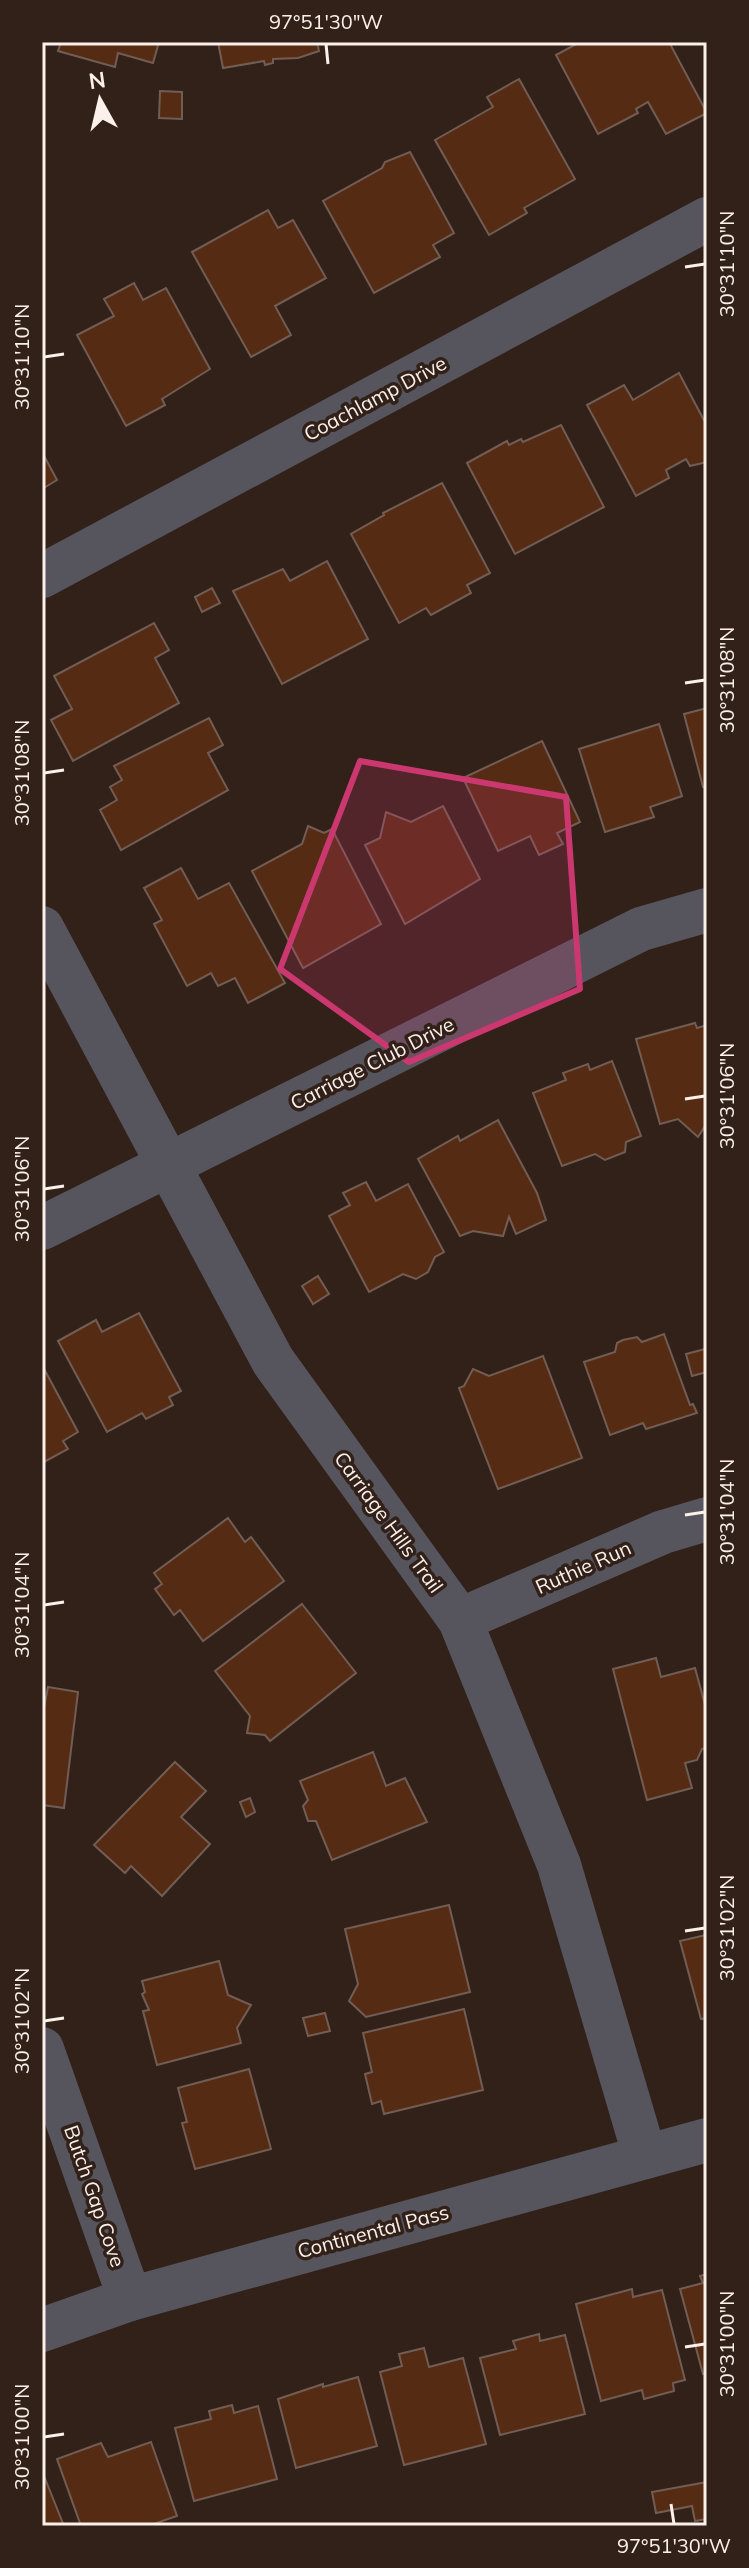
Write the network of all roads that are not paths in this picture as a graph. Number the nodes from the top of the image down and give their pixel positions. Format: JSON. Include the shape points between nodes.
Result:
{"nodes":[{"id":1,"x":707,"y":219,"type":"edge"},
{"id":2,"x":42,"y":576,"type":"edge"},
{"id":3,"x":707,"y":910,"type":"edge"},
{"id":4,"x":42,"y":928,"type":"edge"},
{"id":5,"x":170,"y":1164,"type":"junction"},
{"id":6,"x":42,"y":1228,"type":"edge"},
{"id":7,"x":707,"y":1519,"type":"edge"},
{"id":8,"x":460,"y":1620,"type":"junction"},
{"id":9,"x":42,"y":2049,"type":"edge"},
{"id":10,"x":707,"y":2140,"type":"edge"},
{"id":11,"x":645,"y":2157,"type":"junction"},
{"id":12,"x":130,"y":2299,"type":"junction"},
{"id":13,"x":42,"y":2330,"type":"edge"}],
"edges":[{"from":1,"to":2,"type":"street","name":"Coachlamp Drive"},
{"from":3,"to":5,"type":"street","name":"Carriage Club Drive","via":[[641,929]]},
{"from":4,"to":5,"type":"street","name":"Carriage Hills Trail"},
{"from":5,"to":6,"type":"street","name":"Carriage Club Drive"},
{"from":5,"to":8,"type":"street","name":"Carriage Hills Trail","via":[[273,1361]]},
{"from":7,"to":8,"type":"street","name":"Ruthie Run","via":[[663,1532]]},
{"from":8,"to":11,"type":"street","name":"Carriage Hills Trail","via":[[559,1865]]},
{"from":9,"to":12,"type":"street","name":"Butch Gap Cove"},
{"from":10,"to":11,"type":"street","name":"Continental Pass"},
{"from":11,"to":12,"type":"street","name":"Continental Pass"},
{"from":12,"to":13,"type":"street","name":"Continental Pass"}]}
